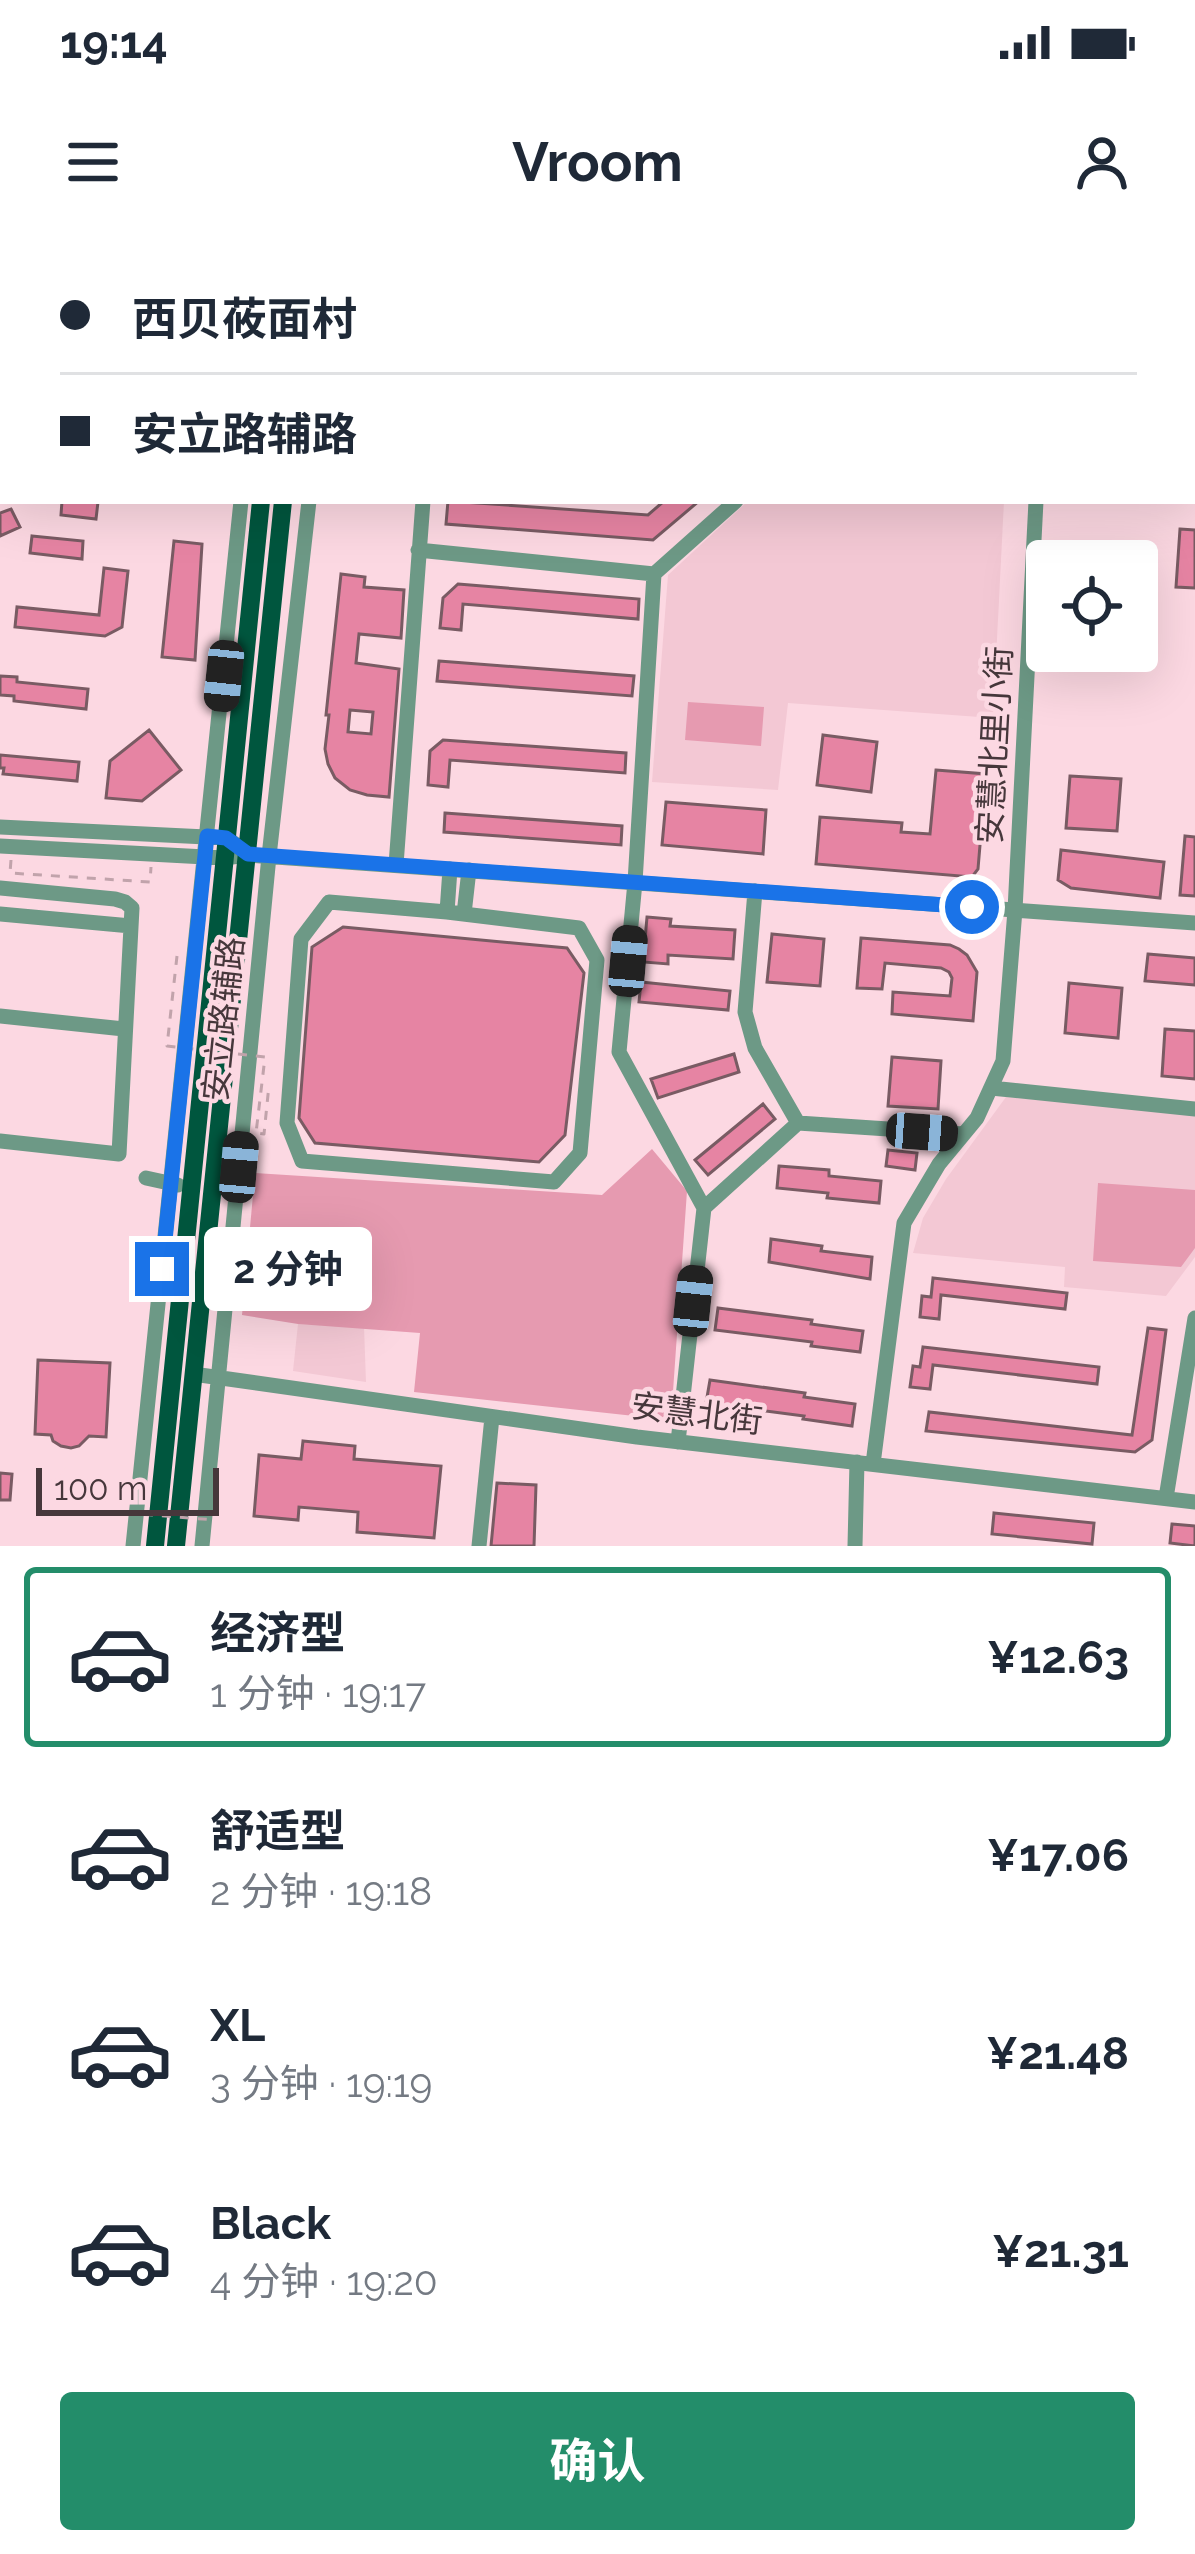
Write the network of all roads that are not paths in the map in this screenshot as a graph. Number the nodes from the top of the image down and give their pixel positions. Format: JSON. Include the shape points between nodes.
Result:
{"nodes":[{"id":1,"x":241,"y":504,"type":"edge"},
{"id":2,"x":261,"y":504,"type":"edge"},
{"id":3,"x":283,"y":504,"type":"edge"},
{"id":4,"x":309,"y":504,"type":"edge"},
{"id":5,"x":423,"y":504,"type":"edge"},
{"id":6,"x":733,"y":504,"type":"edge"},
{"id":7,"x":1036,"y":504,"type":"edge"},
{"id":8,"x":418,"y":550,"type":"junction"},
{"id":9,"x":654,"y":574,"type":"junction"},
{"id":10,"x":0,"y":827,"type":"edge"},
{"id":11,"x":0,"y":846,"type":"edge"},
{"id":12,"x":216,"y":847,"type":"junction"},
{"id":13,"x":248,"y":854,"type":"junction"},
{"id":14,"x":269,"y":856,"type":"junction"},
{"id":15,"x":396,"y":865,"type":"junction"},
{"id":16,"x":450,"y":869,"type":"junction"},
{"id":17,"x":469,"y":870,"type":"junction"},
{"id":18,"x":635,"y":882,"type":"junction"},
{"id":19,"x":0,"y":888,"type":"edge"},
{"id":20,"x":755,"y":891,"type":"junction"},
{"id":21,"x":1015,"y":910,"type":"junction"},
{"id":22,"x":456,"y":913,"type":"junction"},
{"id":23,"x":0,"y":914,"type":"edge"},
{"id":24,"x":1195,"y":923,"type":"edge"},
{"id":25,"x":131,"y":926,"type":"junction"},
{"id":26,"x":0,"y":1016,"type":"edge"},
{"id":27,"x":124,"y":1029,"type":"junction"},
{"id":28,"x":620,"y":1045,"type":"junction"},
{"id":29,"x":589,"y":1051,"type":"junction"},
{"id":30,"x":991,"y":1088,"type":"junction"},
{"id":31,"x":1195,"y":1108,"type":"edge"},
{"id":32,"x":798,"y":1124,"type":"junction"},
{"id":33,"x":963,"y":1134,"type":"junction"},
{"id":34,"x":0,"y":1141,"type":"edge"},
{"id":35,"x":146,"y":1178,"type":"dead end"},
{"id":36,"x":171,"y":1183,"type":"junction"},
{"id":37,"x":192,"y":1188,"type":"junction"},
{"id":38,"x":704,"y":1208,"type":"junction"},
{"id":39,"x":1195,"y":1318,"type":"edge"},
{"id":40,"x":193,"y":1374,"type":"junction"},
{"id":41,"x":219,"y":1378,"type":"junction"},
{"id":42,"x":492,"y":1417,"type":"junction"},
{"id":43,"x":678,"y":1442,"type":"junction"},
{"id":44,"x":865,"y":1463,"type":"junction"},
{"id":45,"x":1166,"y":1498,"type":"junction"},
{"id":46,"x":1195,"y":1502,"type":"edge"},
{"id":47,"x":133,"y":1546,"type":"edge"},
{"id":48,"x":155,"y":1546,"type":"edge"},
{"id":49,"x":176,"y":1546,"type":"edge"},
{"id":50,"x":202,"y":1546,"type":"edge"},
{"id":51,"x":478,"y":1546,"type":"edge"},
{"id":52,"x":855,"y":1546,"type":"edge"}],
"edges":[{"from":1,"to":12,"type":"street","name":"安立路辅路"},
{"from":2,"to":12,"type":"main road"},
{"from":3,"to":13,"type":"main road"},
{"from":4,"to":14,"type":"street","name":"安立路辅路"},
{"from":5,"to":8,"type":"street"},
{"from":6,"to":9,"type":"street"},
{"from":7,"to":21,"type":"street","name":"安慧北里小街"},
{"from":8,"to":9,"type":"street"},
{"from":8,"to":15,"type":"street"},
{"from":9,"to":18,"type":"street"},
{"from":10,"to":12,"type":"street"},
{"from":11,"to":12,"type":"street"},
{"from":12,"to":13,"type":"street"},
{"from":12,"to":36,"type":"street","name":"安立路辅路"},
{"from":12,"to":37,"type":"main road"},
{"from":13,"to":14,"type":"street"},
{"from":13,"to":40,"type":"main road"},
{"from":14,"to":15,"type":"street"},
{"from":14,"to":41,"type":"street","name":"安立路辅路"},
{"from":15,"to":16,"type":"street"},
{"from":16,"to":17,"type":"street"},
{"from":16,"to":22,"type":"street"},
{"from":17,"to":18,"type":"street"},
{"from":17,"to":22,"type":"street"},
{"from":18,"to":20,"type":"street"},
{"from":18,"to":28,"type":"street"},
{"from":19,"to":25,"type":"street","via":[[125,902]]},
{"from":20,"to":21,"type":"street"},
{"from":20,"to":32,"type":"street","via":[[745,1012],[755,1048]]},
{"from":21,"to":24,"type":"street"},
{"from":21,"to":30,"type":"street","name":"安慧北里小街","via":[[1004,1061]]},
{"from":22,"to":29,"type":"street","via":[[579,928],[597,960]]},
{"from":22,"to":29,"type":"street","via":[[329,902],[301,939],[287,1123],[302,1161],[554,1182],[580,1153]]},
{"from":23,"to":25,"type":"street"},
{"from":25,"to":27,"type":"street"},
{"from":26,"to":27,"type":"street"},
{"from":27,"to":34,"type":"street","via":[[119,1154]]},
{"from":28,"to":29,"type":"street"},
{"from":28,"to":38,"type":"street"},
{"from":30,"to":31,"type":"street"},
{"from":30,"to":33,"type":"street","name":"安慧北里小街"},
{"from":32,"to":33,"type":"street"},
{"from":32,"to":38,"type":"street"},
{"from":33,"to":44,"type":"street","name":"安慧北里小街","via":[[904,1223]]},
{"from":35,"to":36,"type":"street"},
{"from":36,"to":37,"type":"street"},
{"from":36,"to":47,"type":"street","name":"安立路辅路"},
{"from":37,"to":48,"type":"main road"},
{"from":38,"to":43,"type":"street"},
{"from":39,"to":45,"type":"street"},
{"from":40,"to":41,"type":"street","name":"安慧北街"},
{"from":40,"to":49,"type":"main road"},
{"from":41,"to":42,"type":"street","name":"安慧北街"},
{"from":41,"to":50,"type":"street","name":"安立路辅路"},
{"from":42,"to":43,"type":"street","name":"安慧北街"},
{"from":42,"to":51,"type":"street"},
{"from":43,"to":44,"type":"street","name":"安慧北街"},
{"from":44,"to":45,"type":"street","name":"安慧北街"},
{"from":44,"to":52,"type":"street","name":"安慧北里小街"},
{"from":45,"to":46,"type":"street","name":"安慧北街"}]}
